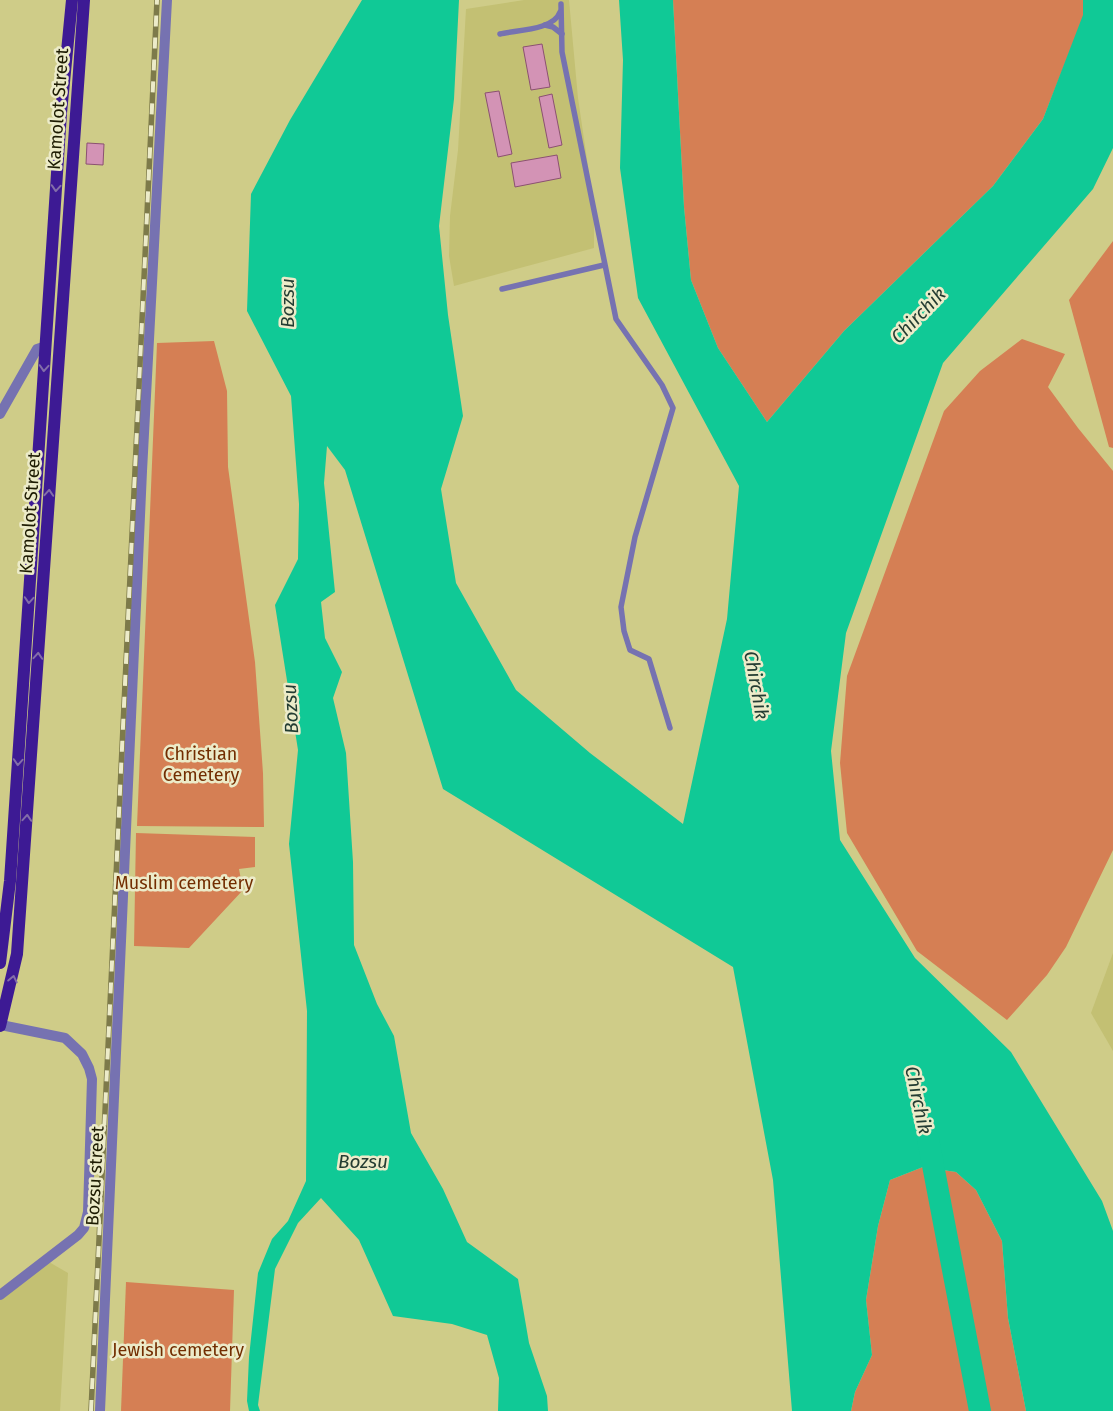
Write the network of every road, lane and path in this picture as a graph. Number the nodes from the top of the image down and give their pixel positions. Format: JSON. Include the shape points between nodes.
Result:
{"nodes":[{"id":1,"x":72,"y":0,"type":"edge"},
{"id":2,"x":84,"y":0,"type":"edge"},
{"id":3,"x":167,"y":0,"type":"edge"},
{"id":4,"x":561,"y":2,"type":"edge"},
{"id":5,"x":543,"y":25,"type":"junction"},
{"id":6,"x":500,"y":34,"type":"dead end"},
{"id":7,"x":562,"y":34,"type":"junction"},
{"id":8,"x":604,"y":265,"type":"junction"},
{"id":9,"x":502,"y":289,"type":"dead end"},
{"id":10,"x":46,"y":346,"type":"junction"},
{"id":11,"x":0,"y":414,"type":"edge"},
{"id":12,"x":670,"y":728,"type":"dead end"},
{"id":13,"x":0,"y":963,"type":"edge"},
{"id":14,"x":0,"y":1026,"type":"edge"},
{"id":15,"x":0,"y":1295,"type":"edge"},
{"id":16,"x":100,"y":1411,"type":"edge"}],
"edges":[{"from":1,"to":10,"type":"main road","name":"Kamolot Street","one_way":true,"via":[[61,113]]},
{"from":14,"to":2,"type":"main road","name":"Kamolot Street","one_way":true,"via":[[17,954]]},
{"from":3,"to":16,"type":"street","name":"Bozsu street","via":[[141,481]]},
{"from":4,"to":5,"type":"lane","via":[[558,17]]},
{"from":4,"to":7,"type":"lane"},
{"from":5,"to":6,"type":"lane"},
{"from":5,"to":7,"type":"lane"},
{"from":7,"to":8,"type":"lane","via":[[562,52]]},
{"from":8,"to":9,"type":"lane"},
{"from":8,"to":12,"type":"lane","via":[[616,319],[662,385],[673,408],[635,537],[621,607],[630,650],[649,659]]},
{"from":10,"to":11,"type":"street","via":[[37,349]]},
{"from":10,"to":13,"type":"main road","name":"Kamolot Street","one_way":true,"via":[[10,881]]},
{"from":14,"to":15,"type":"street","via":[[65,1038],[82,1054],[92,1079],[88,1212],[84,1228]]}]}
